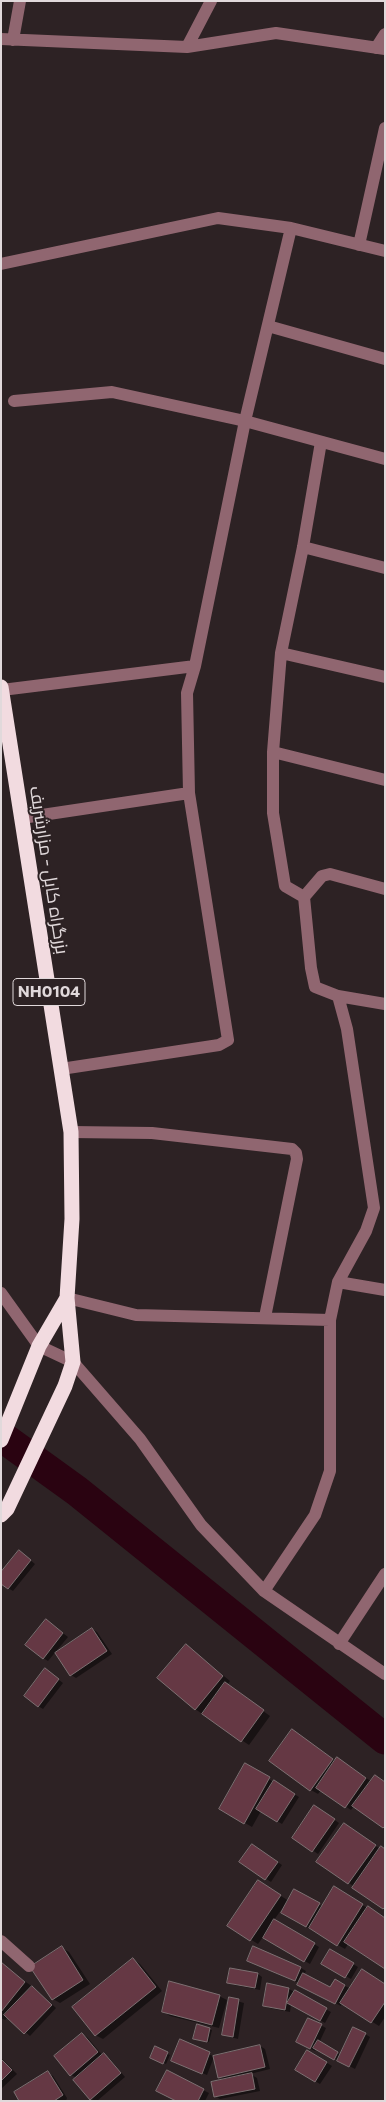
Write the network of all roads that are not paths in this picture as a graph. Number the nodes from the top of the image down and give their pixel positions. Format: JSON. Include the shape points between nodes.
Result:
{"nodes":[{"id":1,"x":20,"y":1,"type":"edge"},
{"id":2,"x":211,"y":1,"type":"edge"},
{"id":3,"x":385,"y":34,"type":"edge"},
{"id":4,"x":7,"y":40,"type":"edge"},
{"id":5,"x":187,"y":47,"type":"junction"},
{"id":6,"x":380,"y":49,"type":"edge"},
{"id":7,"x":385,"y":128,"type":"edge"},
{"id":8,"x":382,"y":149,"type":"edge"},
{"id":9,"x":290,"y":228,"type":"junction"},
{"id":10,"x":359,"y":245,"type":"junction"},
{"id":11,"x":385,"y":251,"type":"edge"},
{"id":12,"x":1,"y":264,"type":"edge"},
{"id":13,"x":268,"y":326,"type":"junction"},
{"id":14,"x":385,"y":360,"type":"edge"},
{"id":15,"x":14,"y":400,"type":"dead end"},
{"id":16,"x":245,"y":421,"type":"junction"},
{"id":17,"x":321,"y":442,"type":"junction"},
{"id":18,"x":385,"y":459,"type":"edge"},
{"id":19,"x":303,"y":547,"type":"junction"},
{"id":20,"x":385,"y":568,"type":"edge"},
{"id":21,"x":281,"y":653,"type":"junction"},
{"id":22,"x":195,"y":666,"type":"junction"},
{"id":23,"x":385,"y":677,"type":"edge"},
{"id":24,"x":2,"y":689,"type":"edge"},
{"id":25,"x":273,"y":752,"type":"junction"},
{"id":26,"x":385,"y":780,"type":"edge"},
{"id":27,"x":189,"y":793,"type":"junction"},
{"id":28,"x":22,"y":818,"type":"junction"},
{"id":29,"x":385,"y":889,"type":"edge"},
{"id":30,"x":304,"y":897,"type":"junction"},
{"id":31,"x":338,"y":996,"type":"junction"},
{"id":32,"x":385,"y":1004,"type":"edge"},
{"id":33,"x":61,"y":1068,"type":"junction"},
{"id":34,"x":71,"y":1132,"type":"junction"},
{"id":35,"x":338,"y":1282,"type":"junction"},
{"id":36,"x":385,"y":1290,"type":"edge"},
{"id":37,"x":1,"y":1293,"type":"edge"},
{"id":38,"x":67,"y":1298,"type":"junction"},
{"id":39,"x":265,"y":1317,"type":"junction"},
{"id":40,"x":330,"y":1320,"type":"junction"},
{"id":41,"x":40,"y":1346,"type":"junction"},
{"id":42,"x":73,"y":1362,"type":"junction"},
{"id":43,"x":1,"y":1440,"type":"edge"},
{"id":44,"x":4,"y":1512,"type":"edge"},
{"id":45,"x":385,"y":1574,"type":"edge"},
{"id":46,"x":264,"y":1591,"type":"junction"},
{"id":47,"x":339,"y":1644,"type":"junction"},
{"id":48,"x":385,"y":1674,"type":"edge"},
{"id":49,"x":1,"y":1941,"type":"edge"},
{"id":50,"x":29,"y":1966,"type":"dead end"}],
"edges":[{"from":1,"to":4,"type":"street"},
{"from":2,"to":5,"type":"street"},
{"from":3,"to":6,"type":"street"},
{"from":4,"to":5,"type":"street"},
{"from":5,"to":6,"type":"street","via":[[276,33]]},
{"from":7,"to":8,"type":"street"},
{"from":8,"to":10,"type":"street"},
{"from":9,"to":10,"type":"street"},
{"from":9,"to":12,"type":"street","via":[[218,218]]},
{"from":9,"to":13,"type":"street"},
{"from":10,"to":11,"type":"street"},
{"from":13,"to":14,"type":"street"},
{"from":13,"to":16,"type":"street"},
{"from":15,"to":16,"type":"street","via":[[112,392]]},
{"from":16,"to":17,"type":"street"},
{"from":16,"to":22,"type":"street"},
{"from":17,"to":18,"type":"street"},
{"from":17,"to":19,"type":"street"},
{"from":19,"to":20,"type":"street"},
{"from":19,"to":21,"type":"street"},
{"from":21,"to":23,"type":"street"},
{"from":21,"to":25,"type":"street"},
{"from":22,"to":24,"type":"street"},
{"from":22,"to":27,"type":"street","via":[[188,693]]},
{"from":24,"to":28,"type":"highway","name":"بزرگراه کابل - مزارشریف","number":"NH0104"},
{"from":25,"to":26,"type":"street"},
{"from":25,"to":30,"type":"street","via":[[273,813],[285,886]]},
{"from":27,"to":28,"type":"street"},
{"from":27,"to":33,"type":"street","via":[[228,1040]]},
{"from":28,"to":33,"type":"highway","name":"بزرگراه کابل - مزارشریف","number":"NH0104"},
{"from":29,"to":30,"type":"street","via":[[330,874],[322,876]]},
{"from":30,"to":31,"type":"street","via":[[315,986]]},
{"from":31,"to":32,"type":"street"},
{"from":31,"to":35,"type":"street","via":[[347,1029],[374,1208],[366,1231]]},
{"from":33,"to":34,"type":"highway","name":"بزرگراه کابل - مزارشریف","number":"NH0104"},
{"from":34,"to":38,"type":"highway","name":"بزرگراه کابل - مزارشریف","number":"NH0104","via":[[72,1220]]},
{"from":34,"to":39,"type":"street","via":[[152,1133],[292,1149],[297,1159]]},
{"from":35,"to":36,"type":"street"},
{"from":35,"to":40,"type":"street"},
{"from":37,"to":41,"type":"street"},
{"from":38,"to":39,"type":"street","via":[[136,1314]]},
{"from":38,"to":41,"type":"highway","name":"بزرگراه کابل - مزارشریف","number":"NH0104"},
{"from":38,"to":42,"type":"highway","name":"بزرگراه کابل - مزارشریف","number":"NH0104"},
{"from":39,"to":40,"type":"street"},
{"from":40,"to":46,"type":"street","via":[[330,1471],[315,1515]]},
{"from":41,"to":42,"type":"street"},
{"from":41,"to":43,"type":"highway","name":"بزرگراه کابل - مزارشریف","number":"NH0104"},
{"from":42,"to":44,"type":"highway","name":"بزرگراه کابل - مزارشریف","number":"NH0104","via":[[65,1386]]},
{"from":42,"to":46,"type":"street","via":[[140,1439],[201,1525]]},
{"from":45,"to":47,"type":"street"},
{"from":46,"to":47,"type":"street"},
{"from":47,"to":48,"type":"street"},
{"from":49,"to":50,"type":"street"}]}
